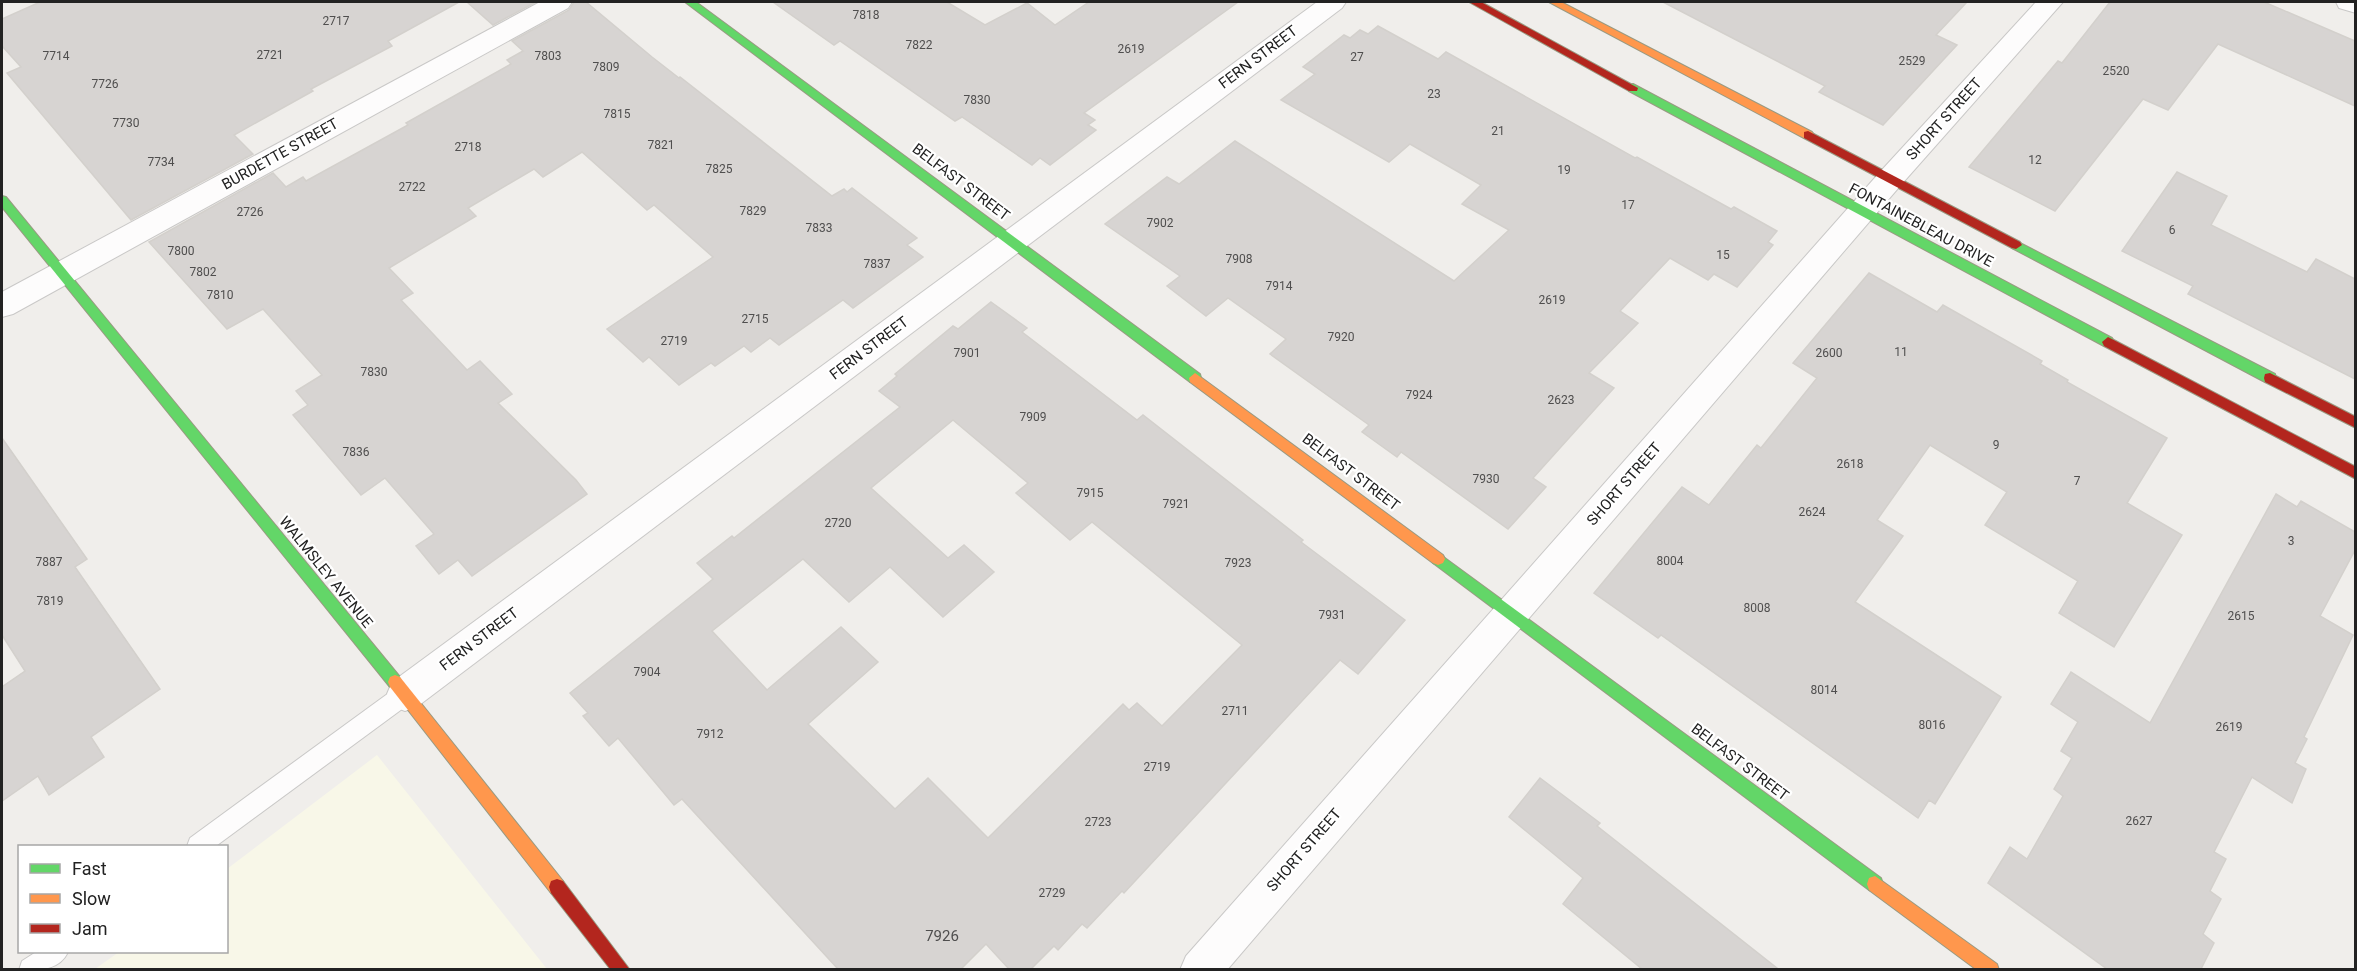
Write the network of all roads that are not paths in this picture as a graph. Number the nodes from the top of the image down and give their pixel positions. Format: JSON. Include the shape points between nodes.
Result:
{"nodes":[{"id":1,"x":559,"y":2,"type":"edge"},
{"id":2,"x":690,"y":2,"type":"edge"},
{"id":3,"x":1333,"y":2,"type":"edge"},
{"id":4,"x":1474,"y":2,"type":"edge"},
{"id":5,"x":1554,"y":2,"type":"edge"},
{"id":6,"x":2050,"y":2,"type":"edge"},
{"id":7,"x":2348,"y":2,"type":"edge"},
{"id":8,"x":2355,"y":5,"type":"edge"},
{"id":9,"x":1890,"y":179,"type":"junction"},
{"id":10,"x":2,"y":200,"type":"edge"},
{"id":11,"x":1862,"y":212,"type":"junction"},
{"id":12,"x":1012,"y":241,"type":"junction"},
{"id":13,"x":60,"y":274,"type":"junction"},
{"id":14,"x":2,"y":306,"type":"edge"},
{"id":15,"x":2355,"y":423,"type":"edge"},
{"id":16,"x":2355,"y":474,"type":"edge"},
{"id":17,"x":1512,"y":613,"type":"junction"},
{"id":18,"x":405,"y":694,"type":"junction"},
{"id":19,"x":199,"y":845,"type":"edge"},
{"id":20,"x":53,"y":953,"type":"edge"},
{"id":21,"x":31,"y":969,"type":"edge"},
{"id":22,"x":622,"y":969,"type":"edge"},
{"id":23,"x":1200,"y":969,"type":"edge"},
{"id":24,"x":1991,"y":969,"type":"edge"}],
"edges":[{"from":1,"to":13,"type":"street","name":"BURDETTE STREET"},
{"from":2,"to":12,"type":"street","name":"BELFAST STREET"},
{"from":3,"to":12,"type":"street","name":"FERN STREET"},
{"from":4,"to":11,"type":"street","name":"FONTAINEBLEAU DRIVE"},
{"from":5,"to":9,"type":"street","name":"FONTAINEBLEAU DRIVE"},
{"from":6,"to":9,"type":"street","name":"SHORT STREET"},
{"from":7,"to":8,"type":"street"},
{"from":9,"to":11,"type":"street","name":"SHORT STREET"},
{"from":9,"to":15,"type":"street","name":"FONTAINEBLEAU DRIVE"},
{"from":10,"to":13,"type":"street","name":"WALMSLEY AVENUE"},
{"from":11,"to":16,"type":"street","name":"FONTAINEBLEAU DRIVE"},
{"from":11,"to":17,"type":"street","name":"SHORT STREET"},
{"from":12,"to":17,"type":"street","name":"BELFAST STREET"},
{"from":12,"to":18,"type":"street","name":"FERN STREET"},
{"from":13,"to":14,"type":"street","name":"BURDETTE STREET"},
{"from":13,"to":18,"type":"street","name":"WALMSLEY AVENUE"},
{"from":17,"to":23,"type":"street","name":"SHORT STREET"},
{"from":17,"to":24,"type":"street","name":"BELFAST STREET"},
{"from":18,"to":19,"type":"lane"},
{"from":18,"to":22,"type":"street","name":"WALMSLEY AVENUE"},
{"from":20,"to":21,"type":"lane"}]}
